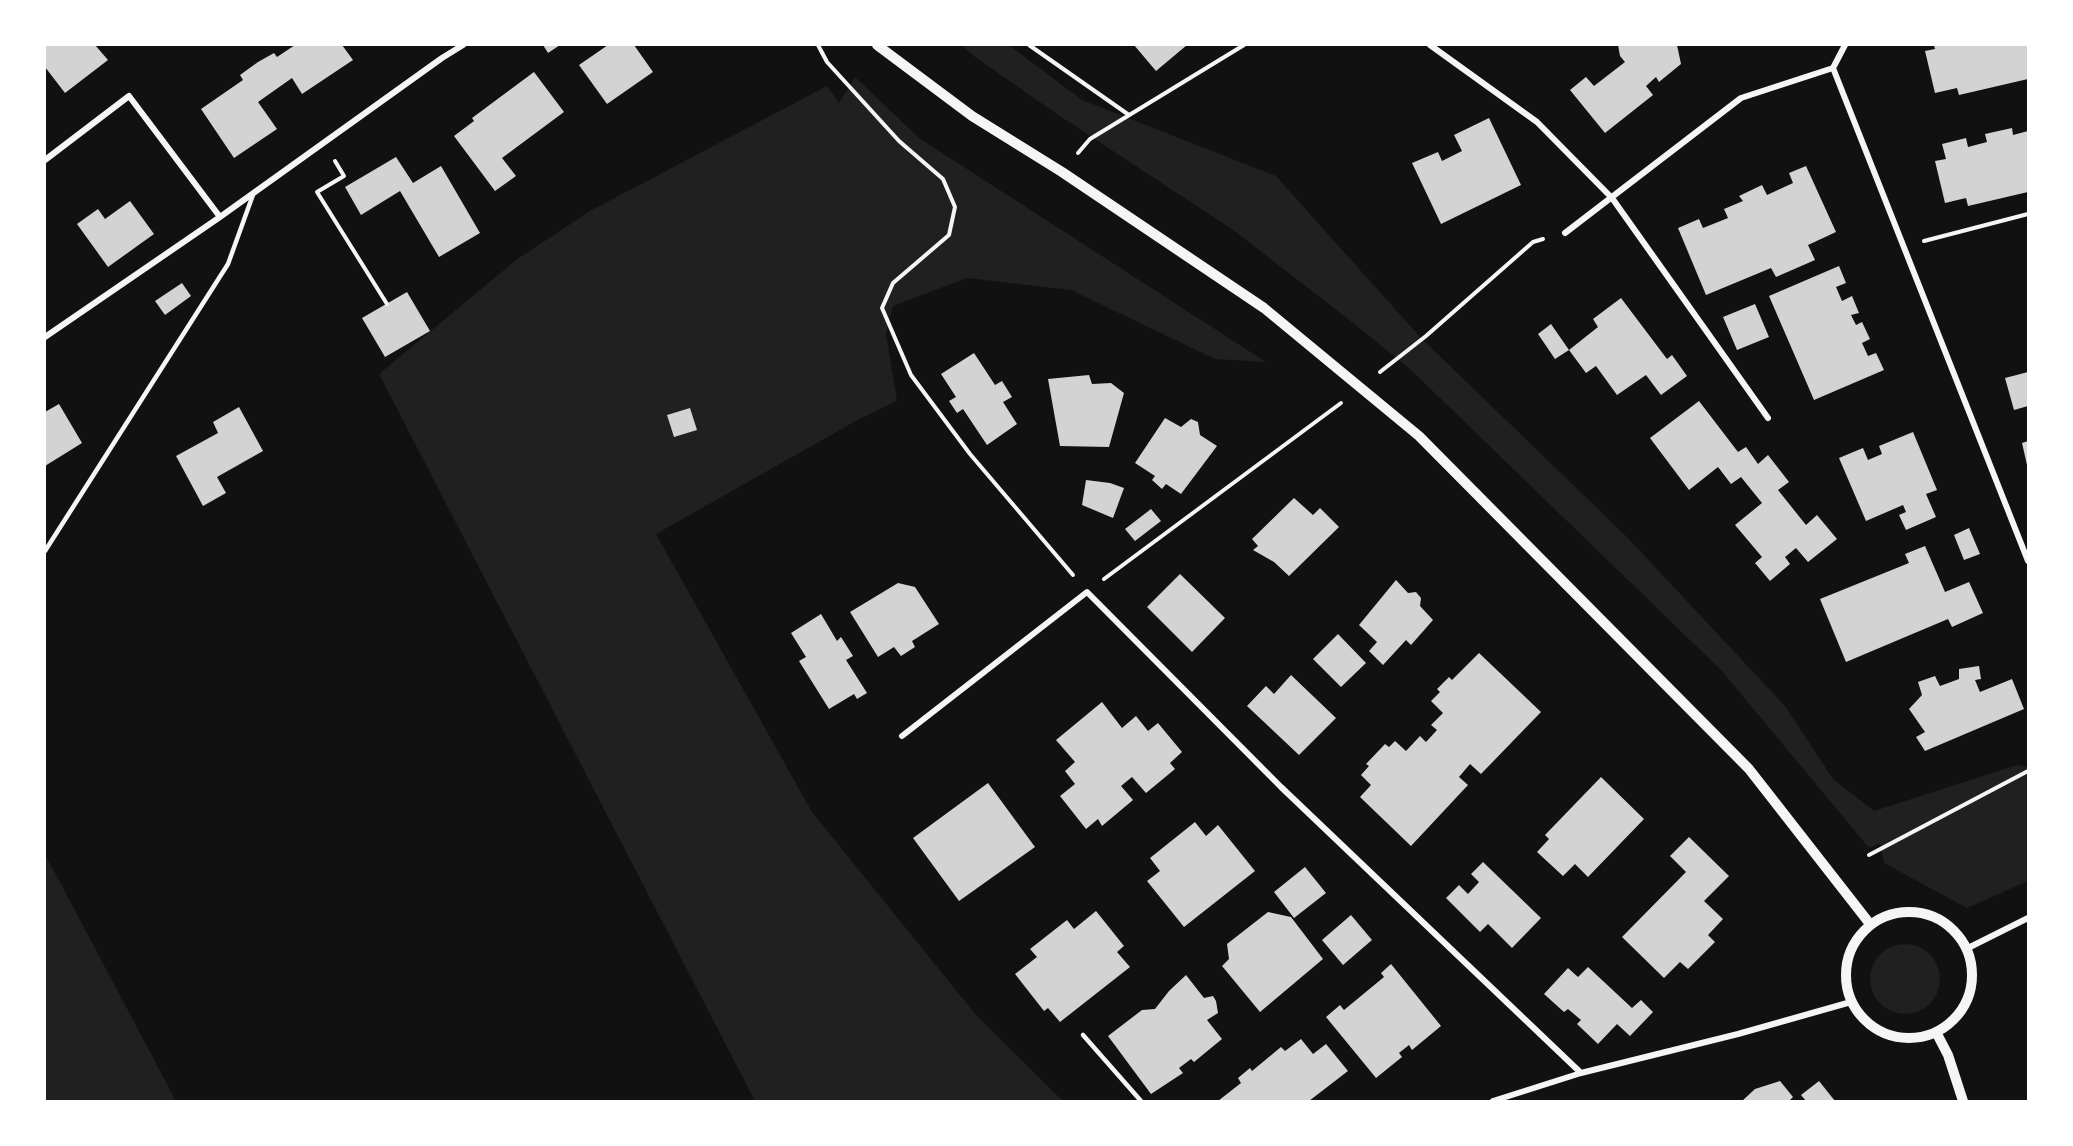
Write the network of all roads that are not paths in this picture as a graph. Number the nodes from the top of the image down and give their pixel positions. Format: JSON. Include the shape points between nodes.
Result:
{"nodes":[{"id":1,"x":464,"y":45,"type":"edge"},
{"id":2,"x":877,"y":45,"type":"edge"},
{"id":3,"x":1431,"y":45,"type":"edge"},
{"id":4,"x":1845,"y":45,"type":"edge"},
{"id":5,"x":1833,"y":68,"type":"junction"},
{"id":6,"x":45,"y":160,"type":"edge"},
{"id":7,"x":254,"y":192,"type":"junction"},
{"id":8,"x":1612,"y":198,"type":"junction"},
{"id":9,"x":220,"y":217,"type":"junction"},
{"id":10,"x":1565,"y":233,"type":"road end"},
{"id":11,"x":45,"y":338,"type":"edge"},
{"id":12,"x":1768,"y":418,"type":"dead end"},
{"id":13,"x":45,"y":551,"type":"edge"},
{"id":14,"x":2028,"y":561,"type":"edge"},
{"id":15,"x":902,"y":736,"type":"dead end"},
{"id":16,"x":2028,"y":918,"type":"edge"},
{"id":17,"x":1870,"y":924,"type":"junction"},
{"id":18,"x":1966,"y":949,"type":"junction"},
{"id":19,"x":1851,"y":1002,"type":"junction"},
{"id":20,"x":1936,"y":1032,"type":"junction"},
{"id":21,"x":1083,"y":1035,"type":"dead end"},
{"id":22,"x":1581,"y":1073,"type":"junction"},
{"id":23,"x":1141,"y":1101,"type":"edge"},
{"id":24,"x":1493,"y":1101,"type":"edge"},
{"id":25,"x":1963,"y":1101,"type":"edge"}],
"edges":[{"from":1,"to":7,"type":"street"},
{"from":2,"to":17,"type":"street","via":[[972,116],[1264,308],[1419,436],[1749,769]]},
{"from":3,"to":8,"type":"street","via":[[1537,122]]},
{"from":4,"to":5,"type":"street"},
{"from":5,"to":8,"type":"street","via":[[1741,98]]},
{"from":5,"to":14,"type":"street"},
{"from":6,"to":9,"type":"street","via":[[129,96]]},
{"from":7,"to":9,"type":"street"},
{"from":7,"to":13,"type":"lane","via":[[228,264]]},
{"from":8,"to":10,"type":"street"},
{"from":8,"to":12,"type":"street"},
{"from":9,"to":11,"type":"street"},
{"from":15,"to":22,"type":"street","via":[[1087,592],[1281,787]]},
{"from":16,"to":18,"type":"street"},
{"from":17,"to":18,"type":"street","via":[[1909,911],[1930,915],[1948,925]]},
{"from":17,"to":19,"type":"street","via":[[1846,960],[1845,981]]},
{"from":18,"to":20,"type":"street","via":[[1972,980],[1967,1000],[1956,1017]]},
{"from":19,"to":20,"type":"street","via":[[1863,1019],[1879,1031],[1899,1038],[1920,1038]]},
{"from":19,"to":22,"type":"street"},
{"from":20,"to":25,"type":"street"},
{"from":21,"to":23,"type":"lane"},
{"from":22,"to":24,"type":"street"}]}
